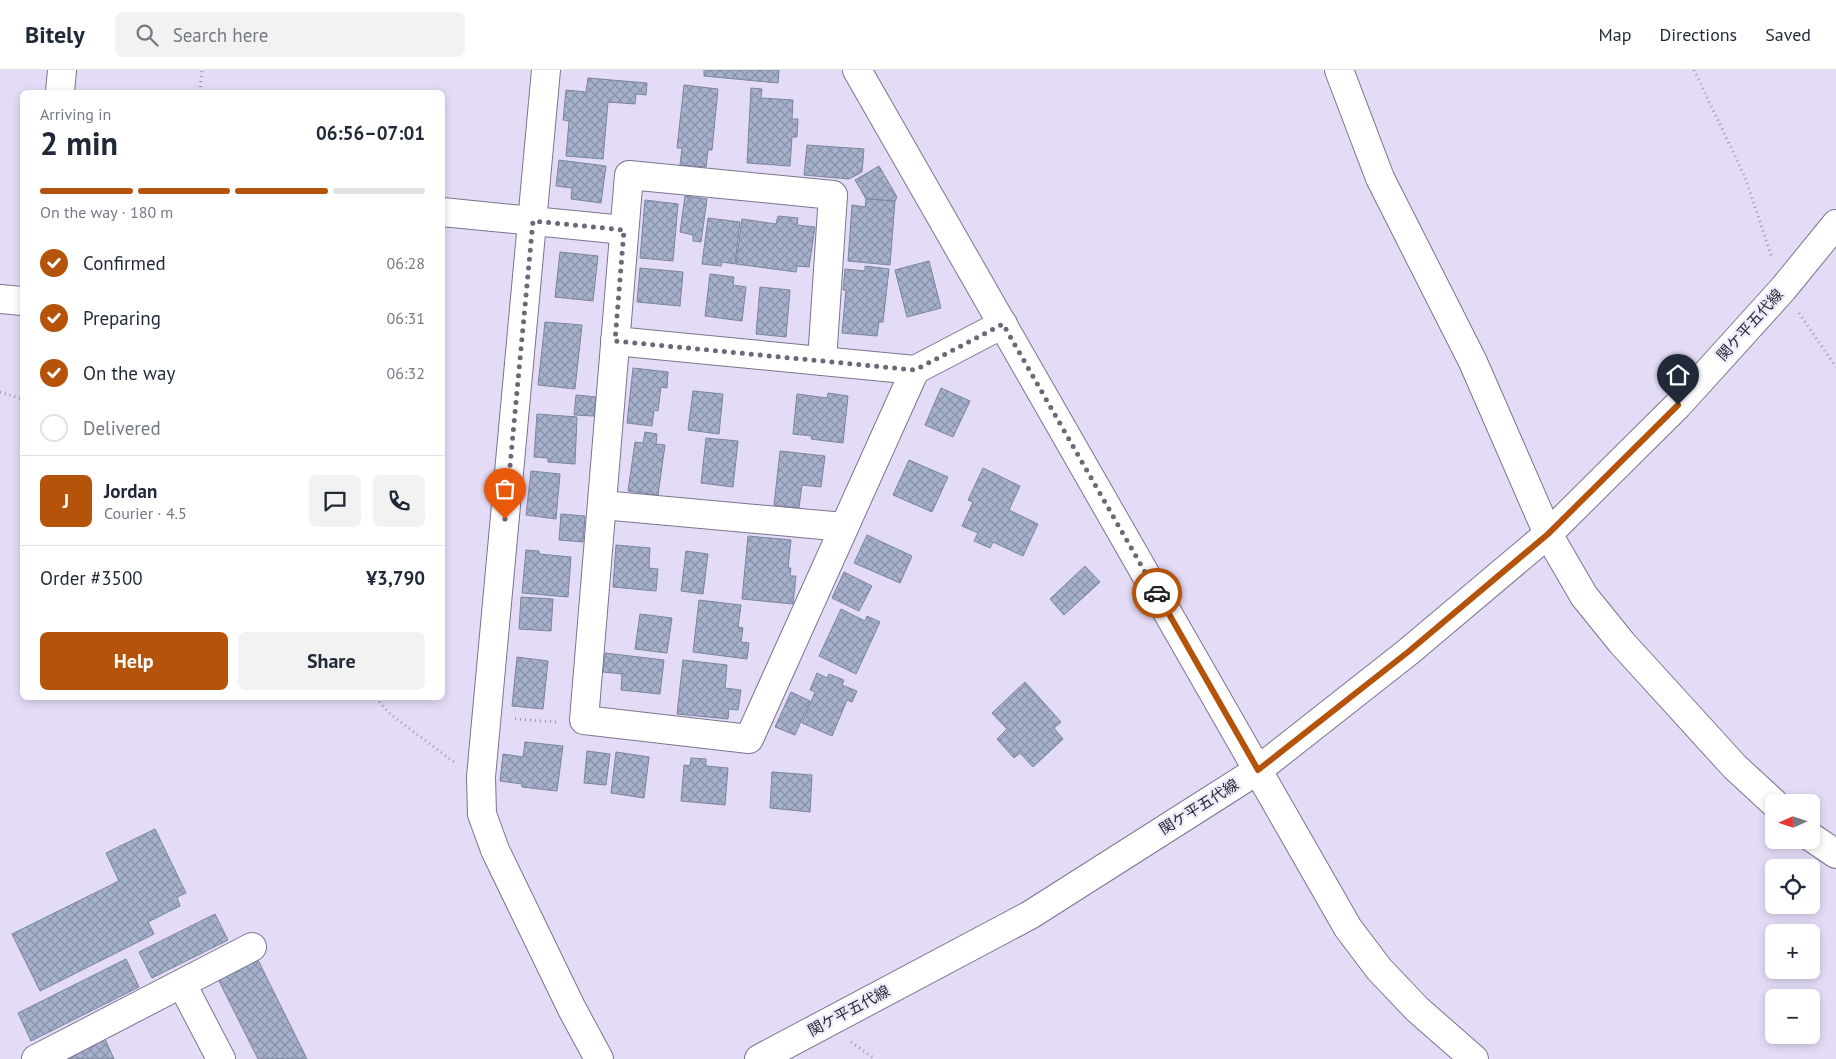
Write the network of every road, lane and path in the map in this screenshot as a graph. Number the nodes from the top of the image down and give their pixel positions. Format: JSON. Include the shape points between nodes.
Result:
{"nodes":[{"id":1,"x":62,"y":70,"type":"edge"},
{"id":2,"x":202,"y":70,"type":"edge"},
{"id":3,"x":546,"y":70,"type":"edge"},
{"id":4,"x":858,"y":70,"type":"edge"},
{"id":5,"x":1339,"y":70,"type":"edge"},
{"id":6,"x":1694,"y":70,"type":"edge"},
{"id":7,"x":60,"y":90,"type":"edge"},
{"id":8,"x":200,"y":90,"type":"edge"},
{"id":9,"x":445,"y":212,"type":"edge"},
{"id":10,"x":533,"y":221,"type":"junction"},
{"id":11,"x":1836,"y":224,"type":"edge"},
{"id":12,"x":624,"y":230,"type":"junction"},
{"id":13,"x":1782,"y":289,"type":"junction"},
{"id":14,"x":0,"y":299,"type":"edge"},
{"id":15,"x":20,"y":300,"type":"edge"},
{"id":16,"x":1003,"y":324,"type":"junction"},
{"id":17,"x":615,"y":341,"type":"junction"},
{"id":18,"x":822,"y":361,"type":"junction"},
{"id":19,"x":1836,"y":367,"type":"edge"},
{"id":20,"x":915,"y":370,"type":"junction"},
{"id":21,"x":0,"y":392,"type":"edge"},
{"id":22,"x":20,"y":398,"type":"edge"},
{"id":23,"x":602,"y":505,"type":"junction"},
{"id":24,"x":844,"y":527,"type":"junction"},
{"id":25,"x":1548,"y":534,"type":"junction"},
{"id":26,"x":378,"y":700,"type":"edge"},
{"id":27,"x":487,"y":717,"type":"junction"},
{"id":28,"x":584,"y":720,"type":"junction"},
{"id":29,"x":1258,"y":770,"type":"junction"},
{"id":30,"x":481,"y":777,"type":"junction"},
{"id":31,"x":1765,"y":795,"type":"edge"},
{"id":32,"x":1820,"y":843,"type":"edge"},
{"id":33,"x":1836,"y":854,"type":"edge"},
{"id":34,"x":252,"y":947,"type":"dead end"},
{"id":35,"x":182,"y":984,"type":"junction"},
{"id":36,"x":36,"y":1059,"type":"edge"},
{"id":37,"x":221,"y":1059,"type":"edge"},
{"id":38,"x":599,"y":1059,"type":"edge"},
{"id":39,"x":759,"y":1059,"type":"edge"},
{"id":40,"x":1474,"y":1059,"type":"edge"}],
"edges":[{"from":1,"to":7,"type":"street"},
{"from":2,"to":8,"type":"path"},
{"from":3,"to":10,"type":"street"},
{"from":4,"to":16,"type":"street"},
{"from":5,"to":25,"type":"street","via":[[1380,178],[1473,362]]},
{"from":6,"to":13,"type":"path","via":[[1745,177]]},
{"from":9,"to":10,"type":"street"},
{"from":10,"to":12,"type":"street"},
{"from":10,"to":27,"type":"street"},
{"from":11,"to":13,"type":"street","name":"関ケ平五代線"},
{"from":12,"to":17,"type":"street"},
{"from":12,"to":18,"type":"street","via":[[629,176],[834,195]]},
{"from":13,"to":19,"type":"path"},
{"from":13,"to":25,"type":"street","name":"関ケ平五代線","via":[[1678,405]]},
{"from":14,"to":15,"type":"street"},
{"from":16,"to":20,"type":"street"},
{"from":16,"to":29,"type":"street"},
{"from":17,"to":18,"type":"street"},
{"from":17,"to":23,"type":"street"},
{"from":18,"to":20,"type":"street"},
{"from":20,"to":24,"type":"street"},
{"from":21,"to":22,"type":"path"},
{"from":23,"to":24,"type":"street"},
{"from":23,"to":28,"type":"street"},
{"from":24,"to":28,"type":"street","via":[[749,738]]},
{"from":25,"to":29,"type":"street","name":"関ケ平五代線","via":[[1408,652]]},
{"from":25,"to":31,"type":"street","via":[[1584,596],[1622,643],[1734,768]]},
{"from":26,"to":30,"type":"path","via":[[390,714],[450,760]]},
{"from":27,"to":28,"type":"path","via":[[566,723]]},
{"from":27,"to":30,"type":"street"},
{"from":29,"to":39,"type":"street","name":"関ケ平五代線","via":[[1030,915]]},
{"from":29,"to":40,"type":"street","via":[[1348,928],[1378,969],[1417,1009]]},
{"from":30,"to":38,"type":"street","via":[[482,814],[496,850]]},
{"from":32,"to":33,"type":"street"},
{"from":34,"to":35,"type":"street"},
{"from":35,"to":36,"type":"street"},
{"from":35,"to":37,"type":"street"}]}
